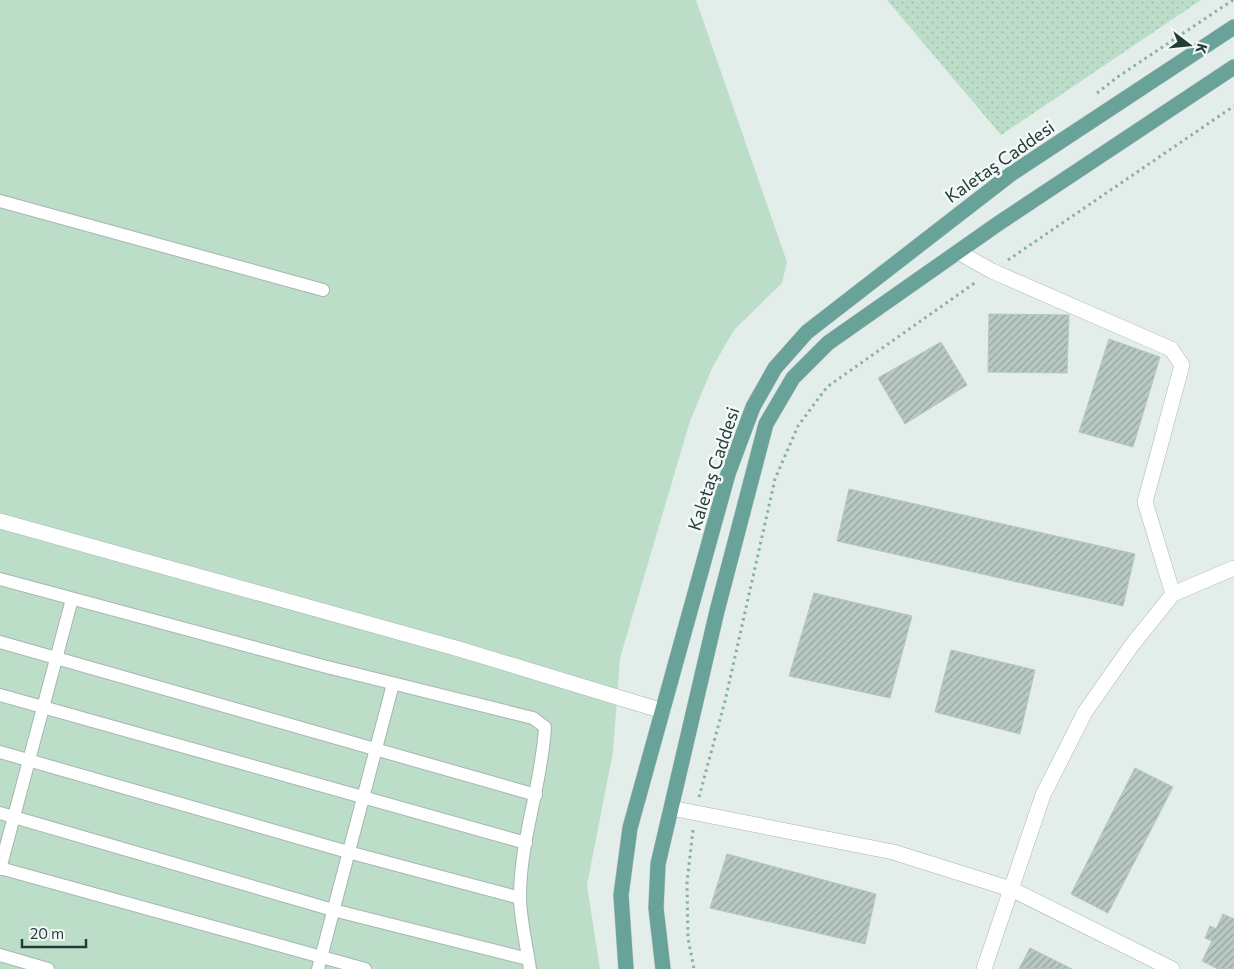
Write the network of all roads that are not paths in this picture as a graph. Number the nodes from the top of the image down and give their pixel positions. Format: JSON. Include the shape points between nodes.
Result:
{"nodes":[{"id":1,"x":1234,"y":27,"type":"edge"},
{"id":2,"x":1234,"y":67,"type":"edge"},
{"id":3,"x":0,"y":201,"type":"edge"},
{"id":4,"x":958,"y":252,"type":"junction"},
{"id":5,"x":323,"y":290,"type":"dead end"},
{"id":6,"x":0,"y":521,"type":"edge"},
{"id":7,"x":1234,"y":568,"type":"edge"},
{"id":8,"x":0,"y":579,"type":"edge"},
{"id":9,"x":1173,"y":594,"type":"junction"},
{"id":10,"x":72,"y":599,"type":"junction"},
{"id":11,"x":0,"y":642,"type":"edge"},
{"id":12,"x":57,"y":658,"type":"junction"},
{"id":13,"x":392,"y":684,"type":"junction"},
{"id":14,"x":0,"y":695,"type":"edge"},
{"id":15,"x":44,"y":708,"type":"junction"},
{"id":16,"x":662,"y":712,"type":"junction"},
{"id":17,"x":376,"y":748,"type":"junction"},
{"id":18,"x":0,"y":752,"type":"edge"},
{"id":19,"x":29,"y":760,"type":"junction"},
{"id":20,"x":536,"y":794,"type":"junction"},
{"id":21,"x":363,"y":798,"type":"junction"},
{"id":22,"x":671,"y":808,"type":"junction"},
{"id":23,"x":0,"y":813,"type":"edge"},
{"id":24,"x":14,"y":817,"type":"junction"},
{"id":25,"x":526,"y":843,"type":"junction"},
{"id":26,"x":348,"y":852,"type":"junction"},
{"id":27,"x":0,"y":869,"type":"edge"},
{"id":28,"x":1011,"y":889,"type":"junction"},
{"id":29,"x":520,"y":898,"type":"junction"},
{"id":30,"x":333,"y":910,"type":"junction"},
{"id":31,"x":0,"y":955,"type":"edge"},
{"id":32,"x":319,"y":963,"type":"edge"},
{"id":33,"x":529,"y":964,"type":"edge"},
{"id":34,"x":48,"y":969,"type":"edge"},
{"id":35,"x":365,"y":969,"type":"edge"},
{"id":36,"x":626,"y":969,"type":"edge"},
{"id":37,"x":663,"y":969,"type":"edge"},
{"id":38,"x":984,"y":969,"type":"edge"},
{"id":39,"x":1172,"y":969,"type":"edge"}],
"edges":[{"from":1,"to":16,"type":"main road","name":"Kaletaş Caddesi","via":[[1011,174],[807,332],[775,368],[753,407],[728,474]]},
{"from":2,"to":4,"type":"main road","name":"Kaletaş Caddesi"},
{"from":3,"to":5,"type":"lane"},
{"from":4,"to":9,"type":"street","via":[[992,271],[1171,349],[1182,365],[1145,502]]},
{"from":4,"to":22,"type":"main road","name":"Kaletaş Caddesi","via":[[828,343],[793,378],[766,424]]},
{"from":6,"to":16,"type":"street","via":[[460,648]]},
{"from":7,"to":9,"type":"street"},
{"from":8,"to":10,"type":"lane"},
{"from":9,"to":28,"type":"street","via":[[1085,712],[1044,795]]},
{"from":10,"to":12,"type":"lane"},
{"from":10,"to":13,"type":"lane"},
{"from":11,"to":12,"type":"lane"},
{"from":12,"to":15,"type":"lane"},
{"from":12,"to":17,"type":"lane"},
{"from":13,"to":17,"type":"lane"},
{"from":13,"to":20,"type":"lane","via":[[533,718],[545,727],[544,754]]},
{"from":14,"to":15,"type":"lane"},
{"from":15,"to":19,"type":"lane"},
{"from":15,"to":21,"type":"lane"},
{"from":16,"to":36,"type":"main road","name":"Kaletaş Caddesi","via":[[630,828],[621,895]]},
{"from":17,"to":20,"type":"lane"},
{"from":17,"to":21,"type":"lane"},
{"from":18,"to":19,"type":"lane"},
{"from":19,"to":24,"type":"lane"},
{"from":19,"to":26,"type":"lane"},
{"from":20,"to":25,"type":"lane"},
{"from":21,"to":25,"type":"lane"},
{"from":21,"to":26,"type":"lane"},
{"from":22,"to":28,"type":"street","via":[[893,852]]},
{"from":22,"to":37,"type":"main road","name":"Kaletaş Caddesi","via":[[658,864],[656,908]]},
{"from":23,"to":24,"type":"lane"},
{"from":24,"to":27,"type":"lane"},
{"from":24,"to":30,"type":"lane"},
{"from":25,"to":29,"type":"lane"},
{"from":26,"to":29,"type":"lane"},
{"from":26,"to":30,"type":"lane"},
{"from":27,"to":32,"type":"lane"},
{"from":28,"to":38,"type":"street"},
{"from":28,"to":39,"type":"street"},
{"from":29,"to":33,"type":"lane"},
{"from":30,"to":32,"type":"lane"},
{"from":30,"to":33,"type":"lane"},
{"from":31,"to":34,"type":"lane"},
{"from":32,"to":35,"type":"lane"}]}
